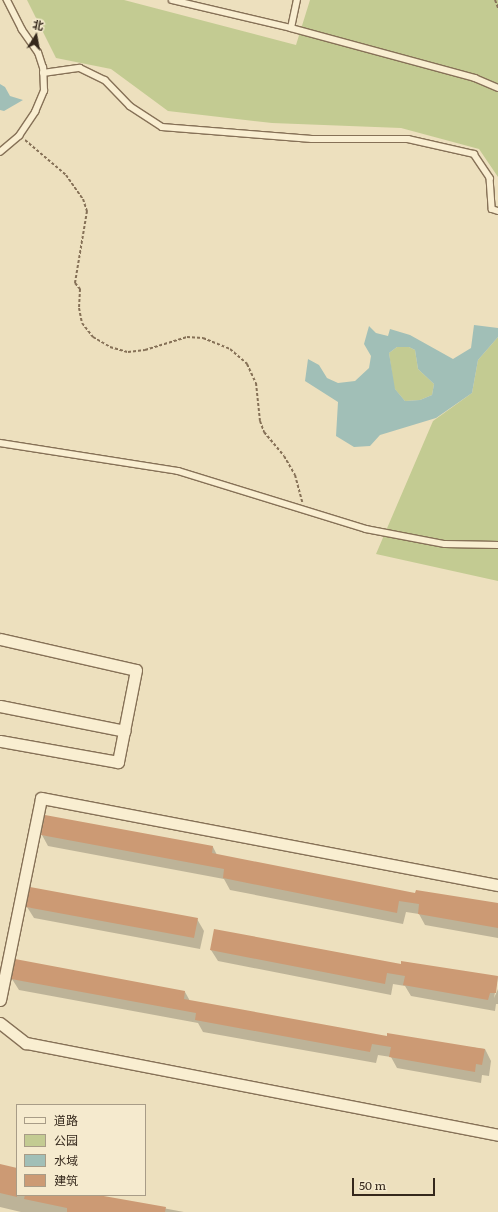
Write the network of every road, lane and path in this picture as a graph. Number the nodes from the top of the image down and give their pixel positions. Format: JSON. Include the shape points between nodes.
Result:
{"nodes":[{"id":1,"x":7,"y":0,"type":"edge"},
{"id":2,"x":172,"y":0,"type":"edge"},
{"id":3,"x":298,"y":0,"type":"edge"},
{"id":4,"x":495,"y":0,"type":"edge"},
{"id":5,"x":498,"y":8,"type":"edge"},
{"id":6,"x":291,"y":28,"type":"junction"},
{"id":7,"x":43,"y":73,"type":"junction"},
{"id":8,"x":498,"y":88,"type":"edge"},
{"id":9,"x":19,"y":136,"type":"junction"},
{"id":10,"x":0,"y":152,"type":"edge"},
{"id":11,"x":498,"y":211,"type":"edge"},
{"id":12,"x":0,"y":443,"type":"edge"},
{"id":13,"x":303,"y":511,"type":"junction"},
{"id":14,"x":498,"y":545,"type":"edge"},
{"id":15,"x":0,"y":639,"type":"edge"},
{"id":16,"x":0,"y":706,"type":"edge"},
{"id":17,"x":125,"y":731,"type":"junction"},
{"id":18,"x":0,"y":740,"type":"edge"},
{"id":19,"x":498,"y":885,"type":"edge"},
{"id":20,"x":0,"y":1000,"type":"edge"},
{"id":21,"x":0,"y":1023,"type":"edge"},
{"id":22,"x":498,"y":1135,"type":"edge"}],
"edges":[{"from":1,"to":7,"type":"lane","via":[[22,30],[38,53]]},
{"from":2,"to":6,"type":"lane"},
{"from":3,"to":6,"type":"lane"},
{"from":4,"to":5,"type":"path"},
{"from":6,"to":8,"type":"lane","via":[[475,78]]},
{"from":7,"to":9,"type":"lane","via":[[44,91],[35,112]]},
{"from":7,"to":11,"type":"lane","via":[[80,68],[105,80],[130,106],[162,127],[312,139],[408,139],[474,154],[490,178],[492,209]]},
{"from":9,"to":10,"type":"lane"},
{"from":9,"to":13,"type":"path","via":[[41,151],[66,175],[83,199],[87,211],[75,283],[80,289],[78,308],[82,323],[94,337],[110,347],[128,352],[145,350],[186,337],[203,338],[230,349],[247,364],[256,383],[260,421],[264,432],[284,456],[294,475],[302,496]]},
{"from":12,"to":13,"type":"lane","via":[[178,471]]},
{"from":13,"to":14,"type":"lane","via":[[366,529],[445,544]]},
{"from":15,"to":17,"type":"street","via":[[136,670]]},
{"from":16,"to":17,"type":"street"},
{"from":17,"to":18,"type":"street","via":[[118,762]]},
{"from":19,"to":20,"type":"street","via":[[41,798]]},
{"from":21,"to":22,"type":"street","via":[[26,1043]]}]}
